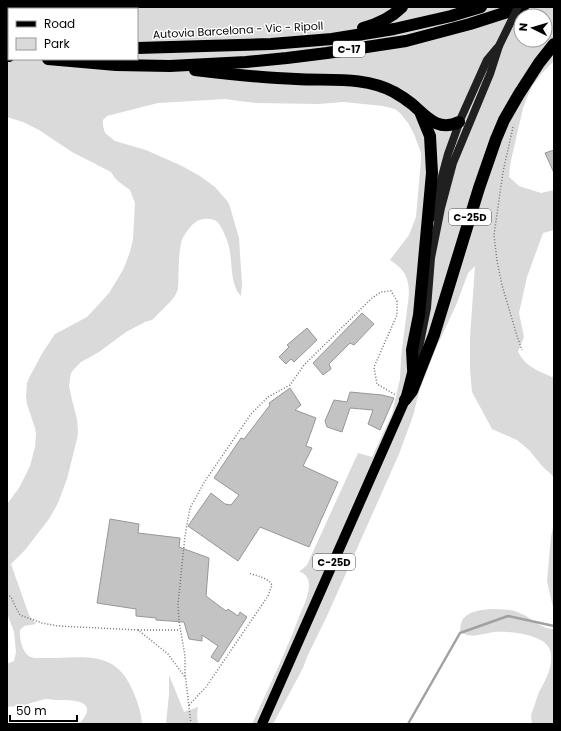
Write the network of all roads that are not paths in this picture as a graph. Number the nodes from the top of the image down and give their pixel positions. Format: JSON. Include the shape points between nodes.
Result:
{"nodes":[{"id":1,"x":402,"y":7,"type":"edge"},
{"id":2,"x":481,"y":7,"type":"edge"},
{"id":3,"x":518,"y":7,"type":"edge"},
{"id":4,"x":524,"y":7,"type":"edge"},
{"id":5,"x":332,"y":39,"type":"junction"},
{"id":6,"x":554,"y":44,"type":"edge"},
{"id":7,"x":138,"y":48,"type":"edge"},
{"id":8,"x":498,"y":50,"type":"junction"},
{"id":9,"x":59,"y":60,"type":"edge"},
{"id":10,"x":170,"y":66,"type":"junction"},
{"id":11,"x":420,"y":111,"type":"junction"},
{"id":12,"x":460,"y":122,"type":"junction"},
{"id":13,"x":431,"y":258,"type":"junction"},
{"id":14,"x":413,"y":369,"type":"junction"},
{"id":15,"x":405,"y":400,"type":"junction"},
{"id":16,"x":262,"y":724,"type":"edge"}],
"edges":[{"from":1,"to":5,"type":"highway","via":[[380,23]]},
{"from":2,"to":5,"type":"highway","name":"Autovia Barcelona - Vic - Ripoll","number":"C-17","via":[[394,30]]},
{"from":3,"to":8,"type":"street","bridge":true},
{"from":4,"to":10,"type":"highway","number":"C-17","via":[[406,41],[286,58]]},
{"from":5,"to":7,"type":"highway","name":"Autovia Barcelona - Vic - Ripoll","number":"C-17","via":[[271,44]]},
{"from":6,"to":15,"type":"highway","number":"C-25D","via":[[519,94],[496,139],[434,335],[412,391]]},
{"from":8,"to":12,"type":"street","via":[[487,60]]},
{"from":8,"to":13,"type":"street","via":[[453,163]]},
{"from":9,"to":10,"type":"highway","number":"C-17"},
{"from":10,"to":11,"type":"highway","via":[[295,80],[350,80],[369,83],[396,93]]},
{"from":11,"to":12,"type":"highway","via":[[440,125],[449,126]]},
{"from":11,"to":14,"type":"highway","via":[[430,136],[432,173],[419,315],[412,350]]},
{"from":12,"to":13,"type":"street","via":[[437,195],[430,244]]},
{"from":13,"to":14,"type":"street","via":[[427,308]]},
{"from":14,"to":15,"type":"main road","number":"C-25D"},
{"from":15,"to":16,"type":"main road","number":"C-25D"}]}
